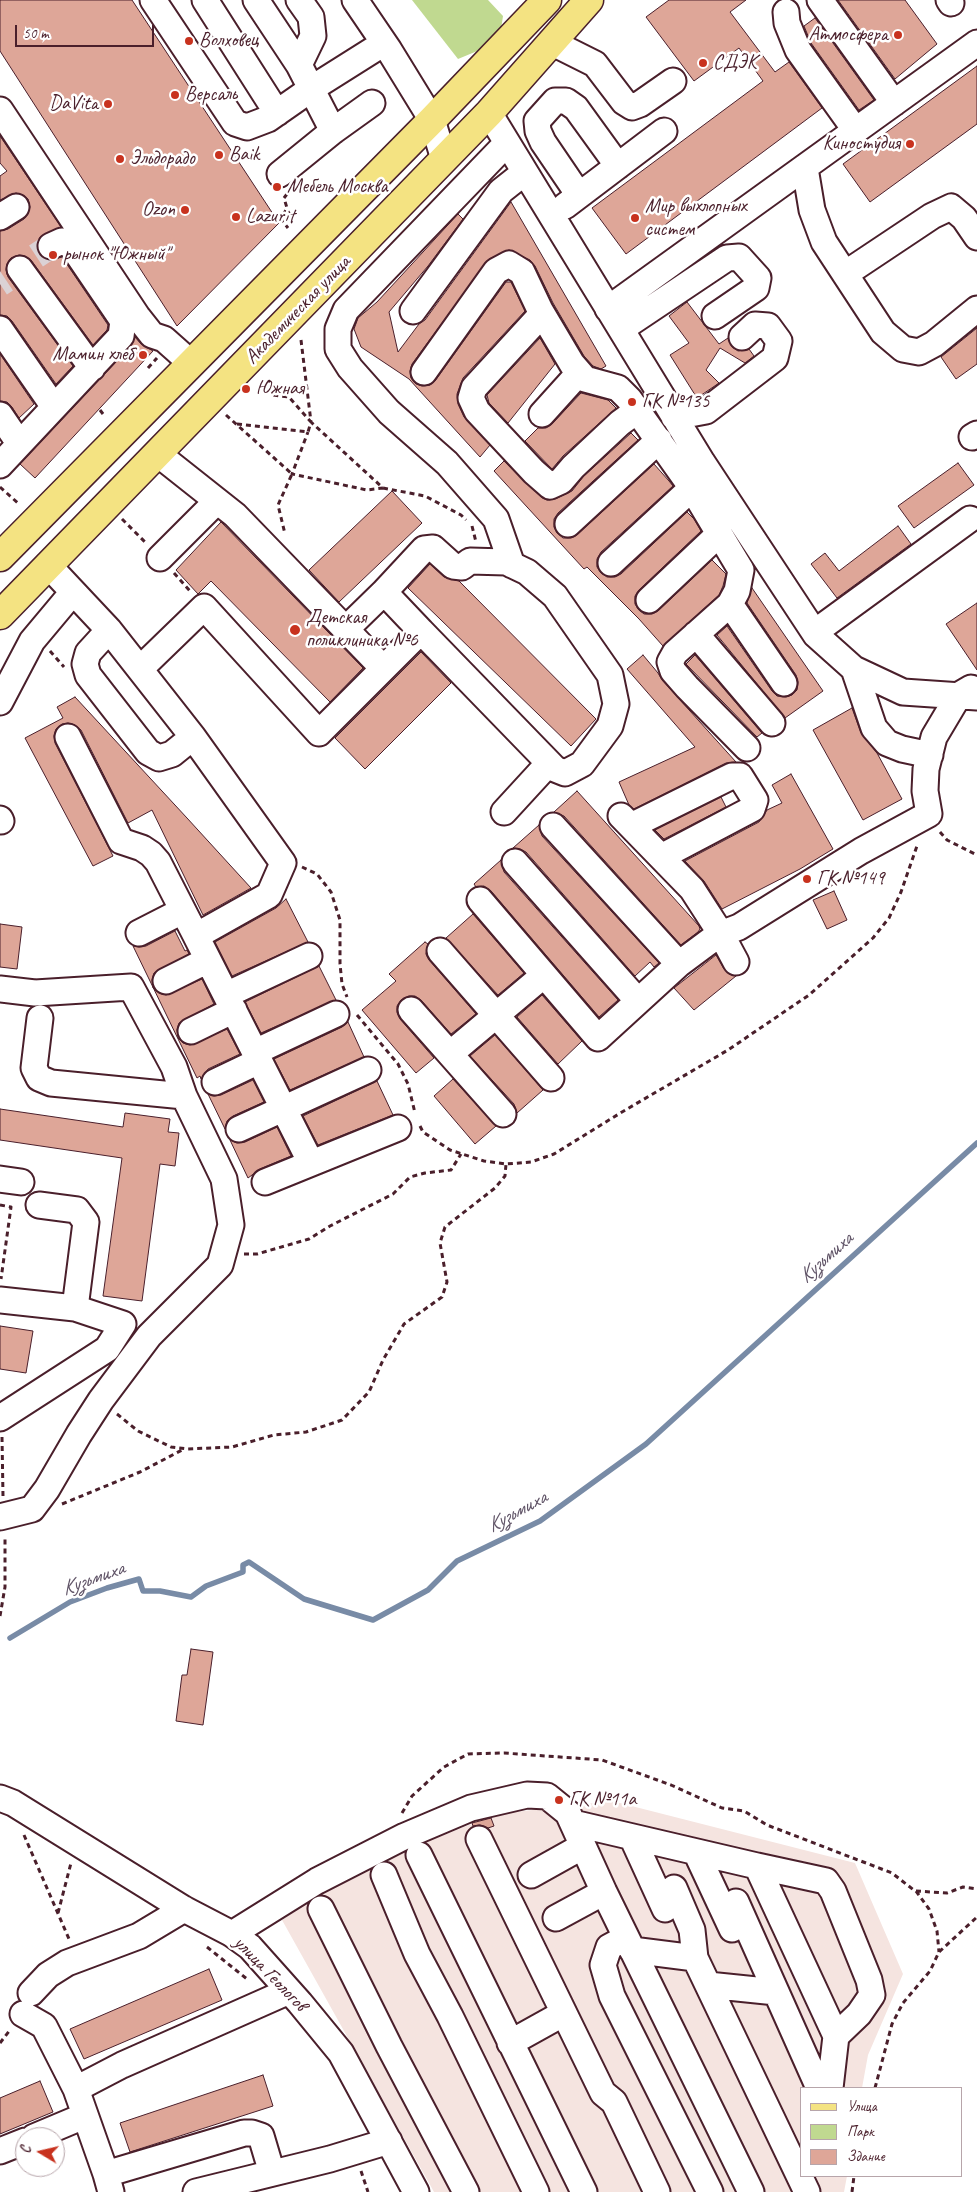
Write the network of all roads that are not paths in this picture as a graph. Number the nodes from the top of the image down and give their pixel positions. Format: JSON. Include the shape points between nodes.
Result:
{"nodes":[{"id":1,"x":153,"y":0,"type":"edge"},
{"id":2,"x":205,"y":0,"type":"edge"},
{"id":3,"x":256,"y":0,"type":"edge"},
{"id":4,"x":299,"y":0,"type":"edge"},
{"id":5,"x":355,"y":0,"type":"edge"},
{"id":6,"x":547,"y":0,"type":"edge"},
{"id":7,"x":589,"y":0,"type":"edge"},
{"id":8,"x":820,"y":0,"type":"edge"},
{"id":9,"x":788,"y":4,"type":"edge"},
{"id":10,"x":551,"y":42,"type":"junction"},
{"id":11,"x":384,"y":43,"type":"junction"},
{"id":12,"x":977,"y":43,"type":"edge"},
{"id":13,"x":298,"y":65,"type":"junction"},
{"id":14,"x":673,"y":81,"type":"dead end"},
{"id":15,"x":311,"y":89,"type":"junction"},
{"id":16,"x":894,"y":103,"type":"junction"},
{"id":17,"x":372,"y":104,"type":"dead end"},
{"id":18,"x":0,"y":110,"type":"edge"},
{"id":19,"x":277,"y":112,"type":"junction"},
{"id":20,"x":489,"y":113,"type":"junction"},
{"id":21,"x":432,"y":120,"type":"junction"},
{"id":22,"x":334,"y":131,"type":"junction"},
{"id":23,"x":664,"y":131,"type":"dead end"},
{"id":24,"x":856,"y":131,"type":"junction"},
{"id":25,"x":507,"y":142,"type":"junction"},
{"id":26,"x":444,"y":159,"type":"junction"},
{"id":27,"x":618,"y":166,"type":"junction"},
{"id":28,"x":805,"y":168,"type":"junction"},
{"id":29,"x":525,"y":172,"type":"junction"},
{"id":30,"x":280,"y":174,"type":"road end"},
{"id":31,"x":579,"y":195,"type":"junction"},
{"id":32,"x":551,"y":216,"type":"junction"},
{"id":33,"x":977,"y":237,"type":"edge"},
{"id":34,"x":845,"y":274,"type":"junction"},
{"id":35,"x":977,"y":309,"type":"edge"},
{"id":36,"x":413,"y":311,"type":"dead end"},
{"id":37,"x":542,"y":314,"type":"junction"},
{"id":38,"x":715,"y":316,"type":"dead end"},
{"id":39,"x":614,"y":319,"type":"junction"},
{"id":40,"x":0,"y":328,"type":"edge"},
{"id":41,"x":742,"y":336,"type":"dead end"},
{"id":42,"x":191,"y":363,"type":"junction"},
{"id":43,"x":92,"y":368,"type":"junction"},
{"id":44,"x":424,"y":372,"type":"dead end"},
{"id":45,"x":579,"y":373,"type":"junction"},
{"id":46,"x":657,"y":388,"type":"junction"},
{"id":47,"x":634,"y":405,"type":"junction"},
{"id":48,"x":54,"y":407,"type":"junction"},
{"id":49,"x":542,"y":414,"type":"dead end"},
{"id":50,"x":0,"y":415,"type":"edge"},
{"id":51,"x":674,"y":416,"type":"junction"},
{"id":52,"x":659,"y":440,"type":"junction"},
{"id":53,"x":20,"y":443,"type":"junction"},
{"id":54,"x":158,"y":454,"type":"junction"},
{"id":55,"x":0,"y":465,"type":"edge"},
{"id":56,"x":692,"y":488,"type":"junction"},
{"id":57,"x":218,"y":501,"type":"junction"},
{"id":58,"x":970,"y":519,"type":"dead end"},
{"id":59,"x":568,"y":524,"type":"dead end"},
{"id":60,"x":25,"y":531,"type":"junction"},
{"id":61,"x":719,"y":534,"type":"junction"},
{"id":62,"x":0,"y":556,"type":"edge"},
{"id":63,"x":164,"y":563,"type":"road end"},
{"id":64,"x":611,"y":563,"type":"dead end"},
{"id":65,"x":48,"y":565,"type":"junction"},
{"id":66,"x":512,"y":565,"type":"junction"},
{"id":67,"x":73,"y":592,"type":"junction"},
{"id":68,"x":384,"y":592,"type":"junction"},
{"id":69,"x":649,"y":600,"type":"dead end"},
{"id":70,"x":730,"y":604,"type":"junction"},
{"id":71,"x":0,"y":615,"type":"edge"},
{"id":72,"x":346,"y":629,"type":"junction"},
{"id":73,"x":109,"y":630,"type":"junction"},
{"id":74,"x":421,"y":631,"type":"junction"},
{"id":75,"x":815,"y":632,"type":"junction"},
{"id":76,"x":696,"y":634,"type":"junction"},
{"id":77,"x":383,"y":668,"type":"junction"},
{"id":78,"x":140,"y":669,"type":"junction"},
{"id":79,"x":854,"y":669,"type":"junction"},
{"id":80,"x":784,"y":683,"type":"dead end"},
{"id":81,"x":971,"y":692,"type":"edge"},
{"id":82,"x":0,"y":702,"type":"edge"},
{"id":83,"x":772,"y":724,"type":"dead end"},
{"id":84,"x":193,"y":736,"type":"junction"},
{"id":85,"x":68,"y":737,"type":"dead end"},
{"id":86,"x":747,"y":748,"type":"dead end"},
{"id":87,"x":930,"y":755,"type":"junction"},
{"id":88,"x":549,"y":763,"type":"junction"},
{"id":89,"x":504,"y":812,"type":"dead end"},
{"id":90,"x":552,"y":826,"type":"dead end"},
{"id":91,"x":661,"y":857,"type":"junction"},
{"id":92,"x":515,"y":862,"type":"dead end"},
{"id":93,"x":480,"y":900,"type":"dead end"},
{"id":94,"x":182,"y":911,"type":"junction"},
{"id":95,"x":139,"y":932,"type":"dead end"},
{"id":96,"x":721,"y":934,"type":"junction"},
{"id":97,"x":196,"y":936,"type":"junction"},
{"id":98,"x":440,"y":951,"type":"dead end"},
{"id":99,"x":309,"y":956,"type":"dead end"},
{"id":100,"x":208,"y":960,"type":"junction"},
{"id":101,"x":736,"y":962,"type":"dead end"},
{"id":102,"x":679,"y":964,"type":"junction"},
{"id":103,"x":544,"y":974,"type":"junction"},
{"id":104,"x":166,"y":981,"type":"dead end"},
{"id":105,"x":0,"y":989,"type":"edge"},
{"id":106,"x":638,"y":1001,"type":"junction"},
{"id":107,"x":230,"y":1002,"type":"junction"},
{"id":108,"x":411,"y":1010,"type":"dead end"},
{"id":109,"x":336,"y":1014,"type":"dead end"},
{"id":110,"x":496,"y":1015,"type":"junction"},
{"id":111,"x":40,"y":1018,"type":"dead end"},
{"id":112,"x":190,"y":1032,"type":"dead end"},
{"id":113,"x":450,"y":1054,"type":"junction"},
{"id":114,"x":257,"y":1057,"type":"junction"},
{"id":115,"x":368,"y":1070,"type":"dead end"},
{"id":116,"x":551,"y":1078,"type":"dead end"},
{"id":117,"x":215,"y":1082,"type":"dead end"},
{"id":118,"x":184,"y":1096,"type":"junction"},
{"id":119,"x":284,"y":1110,"type":"junction"},
{"id":120,"x":503,"y":1114,"type":"dead end"},
{"id":121,"x":398,"y":1128,"type":"dead end"},
{"id":122,"x":239,"y":1129,"type":"dead end"},
{"id":123,"x":311,"y":1163,"type":"junction"},
{"id":124,"x":265,"y":1182,"type":"dead end"},
{"id":125,"x":39,"y":1205,"type":"dead end"},
{"id":126,"x":0,"y":1300,"type":"edge"},
{"id":127,"x":75,"y":1308,"type":"junction"},
{"id":128,"x":126,"y":1315,"type":"junction"},
{"id":129,"x":148,"y":1336,"type":"junction"},
{"id":130,"x":1,"y":1427,"type":"edge"},
{"id":131,"x":2,"y":1517,"type":"edge"},
{"id":132,"x":7,"y":1800,"type":"edge"},
{"id":133,"x":573,"y":1823,"type":"junction"},
{"id":134,"x":632,"y":1837,"type":"junction"},
{"id":135,"x":479,"y":1839,"type":"dead end"},
{"id":136,"x":583,"y":1846,"type":"junction"},
{"id":137,"x":696,"y":1852,"type":"junction"},
{"id":138,"x":419,"y":1855,"type":"dead end"},
{"id":139,"x":757,"y":1866,"type":"junction"},
{"id":140,"x":384,"y":1875,"type":"dead end"},
{"id":141,"x":531,"y":1875,"type":"dead end"},
{"id":142,"x":604,"y":1892,"type":"junction"},
{"id":143,"x":736,"y":1902,"type":"dead end"},
{"id":144,"x":321,"y":1908,"type":"dead end"},
{"id":145,"x":184,"y":1909,"type":"junction"},
{"id":146,"x":556,"y":1918,"type":"dead end"},
{"id":147,"x":232,"y":1934,"type":"junction"},
{"id":148,"x":629,"y":1944,"type":"junction"},
{"id":149,"x":695,"y":1958,"type":"junction"},
{"id":150,"x":747,"y":1962,"type":"dead end"},
{"id":151,"x":708,"y":1985,"type":"junction"},
{"id":152,"x":776,"y":1992,"type":"junction"},
{"id":153,"x":282,"y":1994,"type":"junction"},
{"id":154,"x":564,"y":2013,"type":"junction"},
{"id":155,"x":836,"y":2036,"type":"junction"},
{"id":156,"x":510,"y":2043,"type":"junction"},
{"id":157,"x":819,"y":2087,"type":"edge"},
{"id":158,"x":830,"y":2087,"type":"edge"},
{"id":159,"x":76,"y":2090,"type":"junction"},
{"id":160,"x":84,"y":2116,"type":"junction"},
{"id":161,"x":58,"y":2127,"type":"edge"},
{"id":162,"x":389,"y":2142,"type":"junction"},
{"id":163,"x":15,"y":2145,"type":"edge"},
{"id":164,"x":0,"y":2151,"type":"edge"},
{"id":165,"x":272,"y":2173,"type":"junction"},
{"id":166,"x":816,"y":2177,"type":"edge"},
{"id":167,"x":109,"y":2183,"type":"edge"},
{"id":168,"x":196,"y":2192,"type":"edge"},
{"id":169,"x":416,"y":2192,"type":"edge"},
{"id":170,"x":466,"y":2192,"type":"edge"},
{"id":171,"x":536,"y":2192,"type":"edge"},
{"id":172,"x":584,"y":2192,"type":"edge"},
{"id":173,"x":657,"y":2192,"type":"edge"},
{"id":174,"x":710,"y":2192,"type":"edge"},
{"id":175,"x":751,"y":2192,"type":"edge"},
{"id":176,"x":807,"y":2192,"type":"edge"},
{"id":177,"x":813,"y":2192,"type":"edge"}],
"edges":[{"from":1,"to":19,"type":"street","via":[[235,123],[247,127]]},
{"from":2,"to":19,"type":"street"},
{"from":3,"to":13,"type":"street"},
{"from":4,"to":13,"type":"street","via":[[311,18],[313,36]]},
{"from":5,"to":11,"type":"street"},
{"from":6,"to":21,"type":"main road"},
{"from":7,"to":10,"type":"main road","name":"Академическая улица"},
{"from":8,"to":16,"type":"street"},
{"from":9,"to":24,"type":"street","via":[[788,23],[798,50]]},
{"from":10,"to":14,"type":"street","via":[[595,64],[624,102],[632,107]]},
{"from":10,"to":20,"type":"main road","name":"Академическая улица"},
{"from":11,"to":15,"type":"street"},
{"from":11,"to":21,"type":"street"},
{"from":12,"to":16,"type":"street"},
{"from":13,"to":15,"type":"street"},
{"from":15,"to":19,"type":"street"},
{"from":15,"to":22,"type":"street"},
{"from":16,"to":24,"type":"street"},
{"from":17,"to":22,"type":"street"},
{"from":18,"to":42,"type":"street","via":[[137,316],[152,335],[164,339]]},
{"from":20,"to":25,"type":"street"},
{"from":20,"to":26,"type":"main road","name":"Академическая улица"},
{"from":21,"to":26,"type":"street"},
{"from":21,"to":42,"type":"main road"},
{"from":22,"to":30,"type":"street"},
{"from":23,"to":27,"type":"street"},
{"from":24,"to":28,"type":"street"},
{"from":25,"to":29,"type":"street"},
{"from":25,"to":66,"type":"street","via":[[346,310],[338,329],[338,349],[350,368],[390,412],[446,463],[496,519]]},
{"from":26,"to":54,"type":"main road","name":"Академическая улица"},
{"from":27,"to":31,"type":"street"},
{"from":27,"to":31,"type":"street","via":[[576,108],[566,101],[555,101],[537,121],[538,130]]},
{"from":28,"to":34,"type":"street","via":[[812,210],[824,242]]},
{"from":28,"to":39,"type":"street"},
{"from":29,"to":32,"type":"street"},
{"from":29,"to":36,"type":"street","via":[[501,191]]},
{"from":31,"to":32,"type":"street"},
{"from":32,"to":39,"type":"street"},
{"from":33,"to":34,"type":"street","via":[[964,218],[951,207],[932,216]]},
{"from":34,"to":35,"type":"street","via":[[883,332],[903,349],[920,352]]},
{"from":37,"to":44,"type":"street","via":[[522,272],[509,264],[496,271]]},
{"from":37,"to":45,"type":"street"},
{"from":37,"to":47,"type":"street","via":[[474,388],[470,398],[477,411],[534,472],[550,486],[562,480]]},
{"from":38,"to":39,"type":"street","via":[[756,288],[758,278],[739,257],[727,258]]},
{"from":39,"to":46,"type":"street"},
{"from":40,"to":48,"type":"street"},
{"from":41,"to":51,"type":"street","via":[[755,326],[768,326],[779,341],[775,358],[706,411]]},
{"from":42,"to":60,"type":"main road"},
{"from":43,"to":43,"type":"street","via":[[120,336],[123,321],[72,246],[62,241],[28,263]]},
{"from":43,"to":48,"type":"street"},
{"from":45,"to":47,"type":"street","via":[[586,379],[618,388]]},
{"from":45,"to":49,"type":"street"},
{"from":46,"to":47,"type":"street"},
{"from":46,"to":51,"type":"street"},
{"from":47,"to":52,"type":"street"},
{"from":48,"to":53,"type":"street"},
{"from":50,"to":53,"type":"street"},
{"from":51,"to":75,"type":"street"},
{"from":52,"to":56,"type":"street"},
{"from":52,"to":59,"type":"street"},
{"from":53,"to":55,"type":"street"},
{"from":54,"to":57,"type":"street"},
{"from":54,"to":65,"type":"main road","name":"Академическая улица"},
{"from":56,"to":61,"type":"street"},
{"from":56,"to":64,"type":"street"},
{"from":57,"to":63,"type":"street"},
{"from":57,"to":72,"type":"street"},
{"from":58,"to":75,"type":"street"},
{"from":60,"to":62,"type":"main road"},
{"from":60,"to":65,"type":"main road"},
{"from":61,"to":69,"type":"street"},
{"from":61,"to":70,"type":"street","via":[[740,570]]},
{"from":65,"to":67,"type":"street"},
{"from":65,"to":71,"type":"main road","name":"Академическая улица"},
{"from":66,"to":68,"type":"street","via":[[470,561],[462,567],[453,566],[433,548],[424,549]]},
{"from":66,"to":88,"type":"street","via":[[527,572],[555,596],[610,675],[616,704],[610,726],[582,764],[565,773]]},
{"from":67,"to":73,"type":"street"},
{"from":67,"to":82,"type":"street","via":[[32,641]]},
{"from":68,"to":72,"type":"street"},
{"from":68,"to":74,"type":"street"},
{"from":70,"to":76,"type":"street"},
{"from":70,"to":80,"type":"street"},
{"from":72,"to":77,"type":"street"},
{"from":73,"to":78,"type":"street"},
{"from":73,"to":84,"type":"street","via":[[88,653],[85,664],[88,676],[148,752],[159,758],[172,754]]},
{"from":74,"to":77,"type":"street"},
{"from":74,"to":88,"type":"street"},
{"from":75,"to":79,"type":"street"},
{"from":76,"to":83,"type":"street"},
{"from":76,"to":86,"type":"street","via":[[675,652],[670,662],[674,671]]},
{"from":77,"to":78,"type":"street","via":[[319,733],[204,606]]},
{"from":78,"to":84,"type":"street"},
{"from":79,"to":81,"type":"street","via":[[903,692]]},
{"from":79,"to":87,"type":"street","via":[[874,728],[887,743]]},
{"from":81,"to":87,"type":"street","via":[[934,737]]},
{"from":84,"to":97,"type":"street","via":[[283,863],[270,895]]},
{"from":85,"to":94,"type":"street","via":[[121,841],[142,848],[158,862]]},
{"from":87,"to":96,"type":"street","via":[[925,791],[928,814],[861,851],[739,927]]},
{"from":88,"to":89,"type":"street"},
{"from":90,"to":102,"type":"street"},
{"from":91,"to":91,"type":"street","via":[[625,821],[732,776],[740,776],[754,800],[752,809]]},
{"from":91,"to":96,"type":"street","via":[[692,889]]},
{"from":92,"to":106,"type":"street"},
{"from":93,"to":103,"type":"street"},
{"from":94,"to":95,"type":"street"},
{"from":94,"to":97,"type":"street"},
{"from":96,"to":101,"type":"street"},
{"from":96,"to":102,"type":"street"},
{"from":97,"to":100,"type":"street"},
{"from":98,"to":110,"type":"street"},
{"from":99,"to":107,"type":"street"},
{"from":100,"to":104,"type":"street"},
{"from":100,"to":107,"type":"street"},
{"from":102,"to":106,"type":"street"},
{"from":103,"to":106,"type":"street","via":[[598,1038]]},
{"from":103,"to":110,"type":"street"},
{"from":105,"to":118,"type":"street","via":[[35,993],[131,987],[174,1067]]},
{"from":107,"to":112,"type":"street"},
{"from":107,"to":114,"type":"street"},
{"from":108,"to":113,"type":"street"},
{"from":109,"to":114,"type":"street"},
{"from":110,"to":113,"type":"street"},
{"from":110,"to":116,"type":"street"},
{"from":111,"to":118,"type":"street","via":[[34,1068],[39,1078],[51,1083]]},
{"from":113,"to":120,"type":"street"},
{"from":114,"to":117,"type":"street"},
{"from":114,"to":119,"type":"street"},
{"from":115,"to":119,"type":"street"},
{"from":118,"to":129,"type":"street","via":[[224,1178],[231,1225],[220,1265]]},
{"from":119,"to":122,"type":"street"},
{"from":119,"to":123,"type":"street"},
{"from":121,"to":123,"type":"street"},
{"from":123,"to":124,"type":"street"},
{"from":125,"to":127,"type":"street","via":[[77,1210],[86,1222]]},
{"from":126,"to":127,"type":"street"},
{"from":127,"to":128,"type":"street"},
{"from":128,"to":129,"type":"street"},
{"from":128,"to":130,"type":"street","via":[[107,1349]]},
{"from":129,"to":131,"type":"street","via":[[101,1400],[32,1509]]},
{"from":132,"to":145,"type":"street","name":"улица Геологов"},
{"from":133,"to":134,"type":"street"},
{"from":133,"to":136,"type":"street"},
{"from":133,"to":147,"type":"street","via":[[568,1813],[547,1796],[527,1795],[470,1808],[395,1841],[317,1881]]},
{"from":134,"to":137,"type":"street"},
{"from":134,"to":149,"type":"street","via":[[692,1930]]},
{"from":135,"to":154,"type":"street"},
{"from":136,"to":141,"type":"street"},
{"from":136,"to":142,"type":"street"},
{"from":137,"to":139,"type":"street"},
{"from":137,"to":150,"type":"street"},
{"from":138,"to":156,"type":"street"},
{"from":139,"to":155,"type":"street"},
{"from":139,"to":155,"type":"street","via":[[826,1881],[833,1891],[872,1995],[859,2014]]},
{"from":140,"to":171,"type":"street","via":[[417,1954]]},
{"from":142,"to":146,"type":"street"},
{"from":142,"to":148,"type":"street"},
{"from":143,"to":152,"type":"street"},
{"from":144,"to":170,"type":"street"},
{"from":145,"to":147,"type":"street","name":"улица Геологов"},
{"from":145,"to":159,"type":"street","via":[[139,1936],[66,1963],[48,1975],[27,2004],[44,2026]]},
{"from":147,"to":153,"type":"street","name":"улица Геологов","via":[[250,1947]]},
{"from":148,"to":149,"type":"street"},
{"from":148,"to":174,"type":"street","via":[[609,1947],[603,1965],[612,1996]]},
{"from":148,"to":175,"type":"street"},
{"from":149,"to":151,"type":"street"},
{"from":151,"to":152,"type":"street"},
{"from":151,"to":176,"type":"street"},
{"from":152,"to":157,"type":"street"},
{"from":153,"to":159,"type":"street","via":[[122,2065]]},
{"from":153,"to":162,"type":"street","name":"улица Геологов","via":[[341,2053]]},
{"from":154,"to":156,"type":"street"},
{"from":154,"to":173,"type":"street","via":[[603,2093],[614,2102]]},
{"from":155,"to":158,"type":"street"},
{"from":156,"to":172,"type":"street"},
{"from":159,"to":160,"type":"street"},
{"from":160,"to":161,"type":"street"},
{"from":160,"to":167,"type":"street"},
{"from":162,"to":165,"type":"street"},
{"from":162,"to":169,"type":"street","name":"улица Геологов"},
{"from":163,"to":164,"type":"street"},
{"from":165,"to":167,"type":"street","via":[[261,2136],[244,2133]]},
{"from":165,"to":168,"type":"street"},
{"from":166,"to":177,"type":"street"}]}
